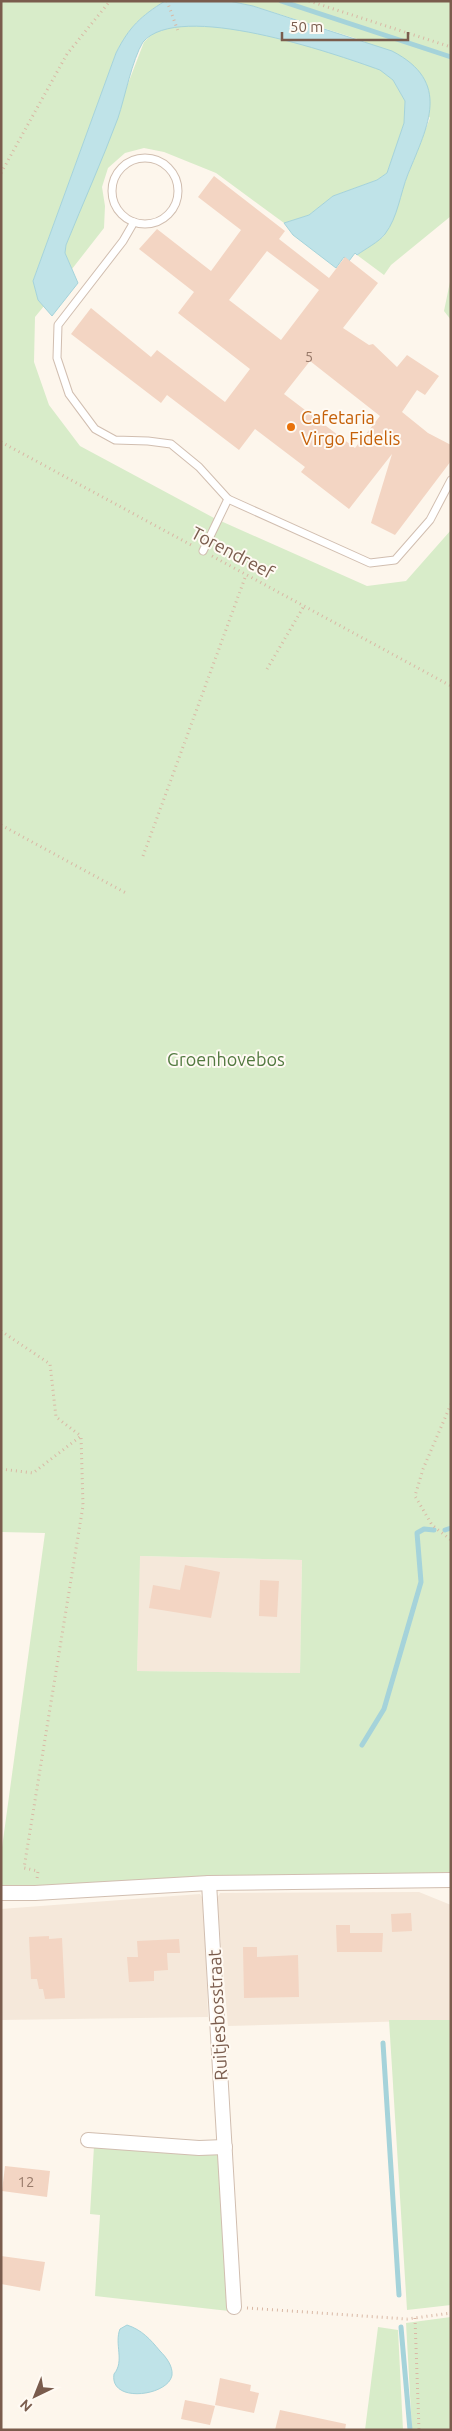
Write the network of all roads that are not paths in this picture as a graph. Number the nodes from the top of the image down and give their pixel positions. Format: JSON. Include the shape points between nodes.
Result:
{"nodes":[{"id":1,"x":134,"y":222,"type":"junction"},
{"id":2,"x":451,"y":480,"type":"edge"},
{"id":3,"x":228,"y":499,"type":"junction"},
{"id":4,"x":203,"y":552,"type":"road end"},
{"id":5,"x":451,"y":1880,"type":"edge"},
{"id":6,"x":209,"y":1883,"type":"junction"},
{"id":7,"x":1,"y":1892,"type":"edge"},
{"id":8,"x":88,"y":2140,"type":"dead end"},
{"id":9,"x":225,"y":2147,"type":"junction"},
{"id":10,"x":234,"y":2307,"type":"road end"}],
"edges":[{"from":1,"to":1,"type":"lane","via":[[120,214],[113,203],[111,188],[116,173],[129,161],[144,157],[160,160],[172,170],[177,183],[178,196],[173,209],[161,220],[147,224]]},
{"from":1,"to":3,"type":"lane","via":[[58,325],[57,358],[69,394],[96,429],[115,440],[171,444],[199,467]]},
{"from":2,"to":3,"type":"lane","via":[[430,520],[395,560],[370,562]]},
{"from":3,"to":4,"type":"lane"},
{"from":5,"to":6,"type":"street"},
{"from":6,"to":7,"type":"street"},
{"from":6,"to":9,"type":"street","name":"Ruitjesbosstraat"},
{"from":8,"to":9,"type":"street"},
{"from":9,"to":10,"type":"street","name":"Ruitjesbosstraat"}]}
